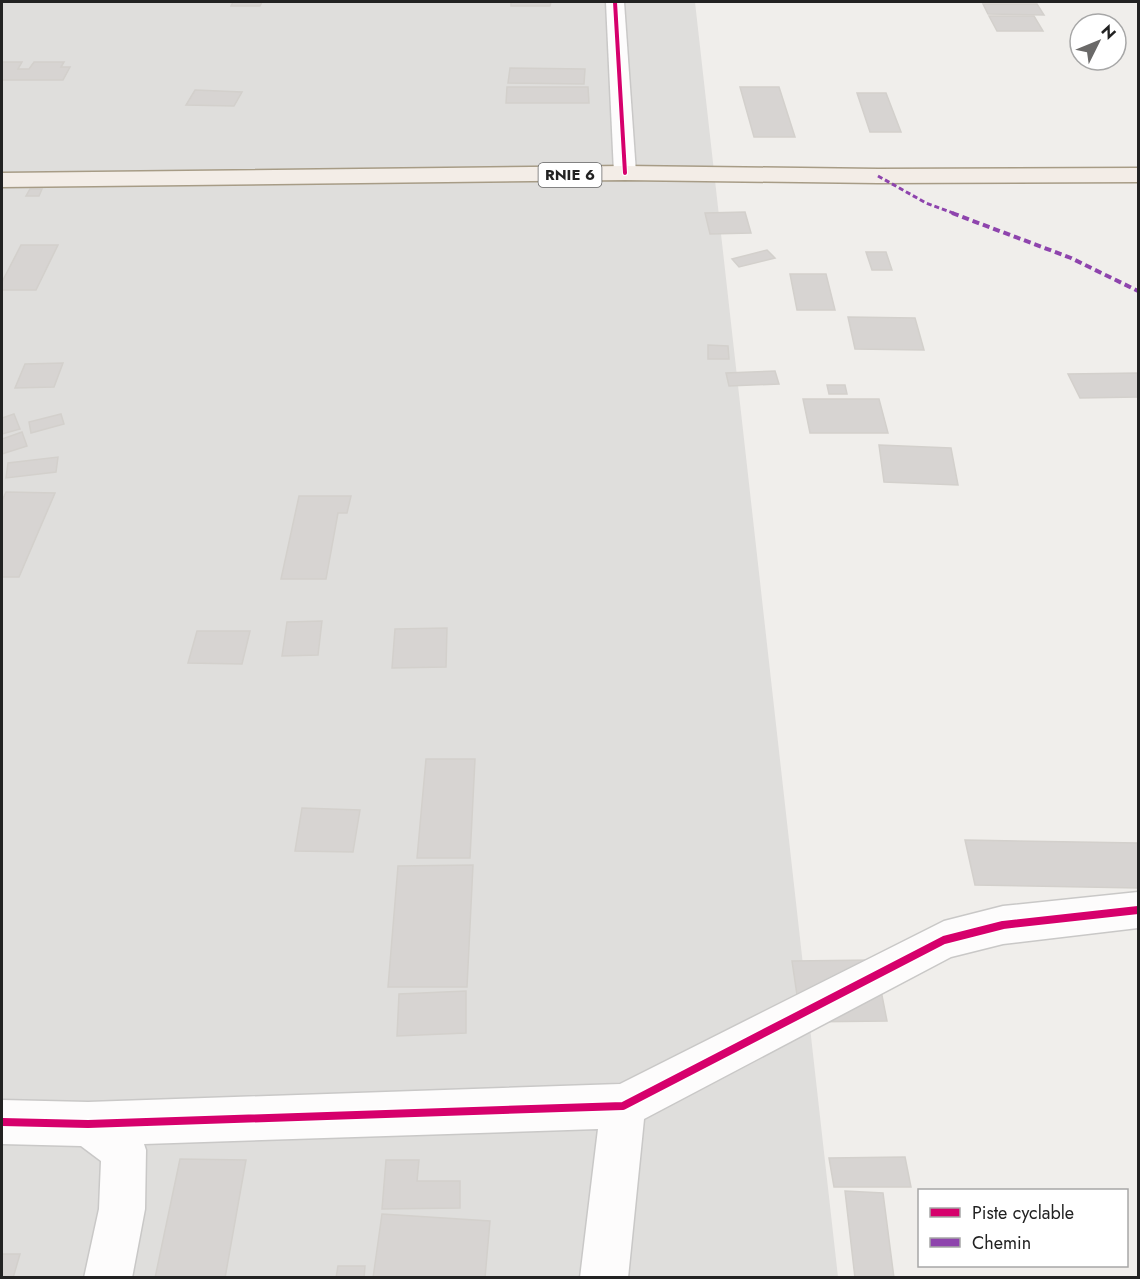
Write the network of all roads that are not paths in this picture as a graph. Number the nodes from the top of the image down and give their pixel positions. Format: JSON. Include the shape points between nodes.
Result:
{"nodes":[{"id":1,"x":615,"y":2,"type":"edge"},
{"id":2,"x":625,"y":173,"type":"junction"},
{"id":3,"x":1138,"y":175,"type":"edge"},
{"id":4,"x":2,"y":180,"type":"edge"},
{"id":5,"x":1138,"y":910,"type":"edge"},
{"id":6,"x":623,"y":1106,"type":"junction"},
{"id":7,"x":2,"y":1122,"type":"edge"},
{"id":8,"x":88,"y":1124,"type":"junction"},
{"id":9,"x":108,"y":1278,"type":"edge"},
{"id":10,"x":604,"y":1278,"type":"edge"}],
"edges":[{"from":1,"to":2,"type":"street"},
{"from":2,"to":3,"type":"main road","number":"RNIE 6"},
{"from":2,"to":4,"type":"main road","number":"RNIE 6"},
{"from":5,"to":6,"type":"street","via":[[1003,925],[944,940]]},
{"from":6,"to":8,"type":"street"},
{"from":6,"to":10,"type":"street"},
{"from":7,"to":8,"type":"street"},
{"from":8,"to":9,"type":"street","via":[[124,1150],[122,1209]]}]}
